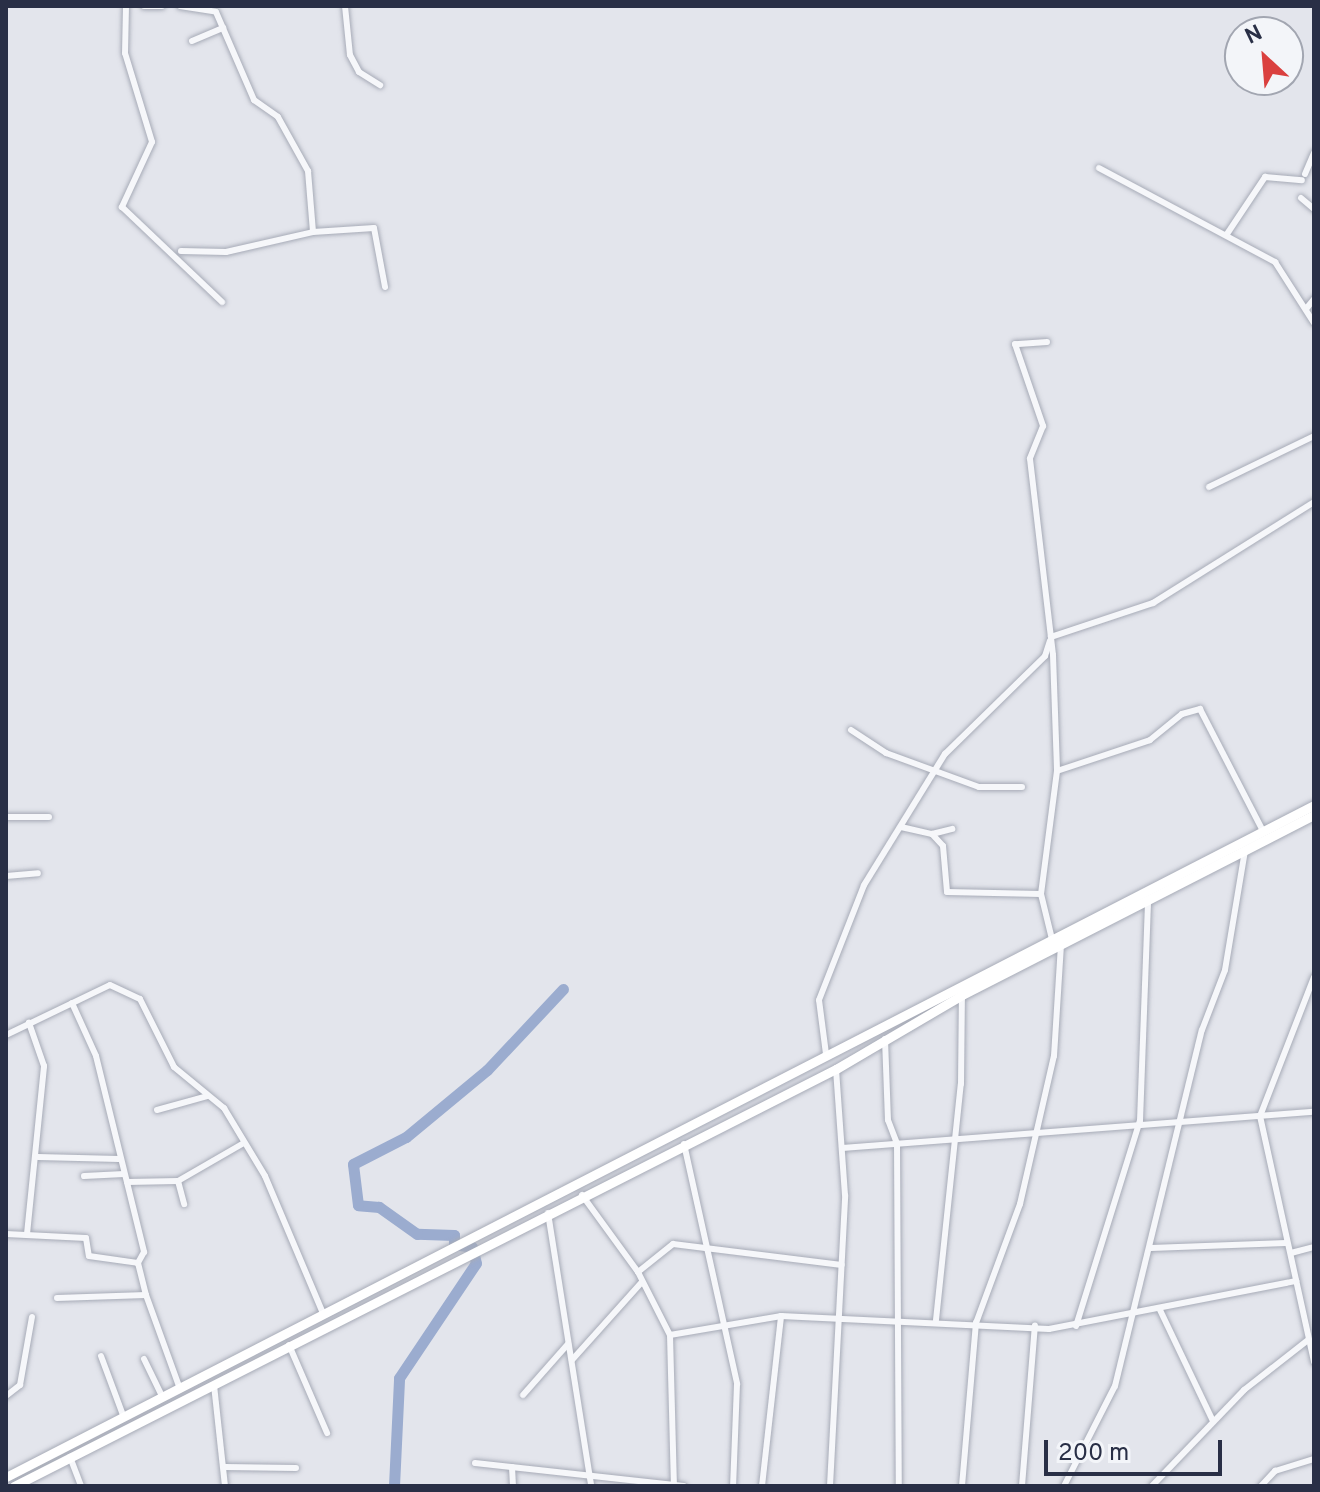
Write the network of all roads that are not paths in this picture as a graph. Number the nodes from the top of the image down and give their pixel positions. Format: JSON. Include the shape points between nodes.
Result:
{"nodes":[{"id":1,"x":126,"y":6,"type":"edge"},
{"id":2,"x":144,"y":6,"type":"edge"},
{"id":3,"x":162,"y":6,"type":"edge"},
{"id":4,"x":180,"y":6,"type":"edge"},
{"id":5,"x":345,"y":6,"type":"edge"},
{"id":6,"x":223,"y":28,"type":"junction"},
{"id":7,"x":192,"y":41,"type":"dead end"},
{"id":8,"x":380,"y":85,"type":"dead end"},
{"id":9,"x":1314,"y":153,"type":"edge"},
{"id":10,"x":1099,"y":168,"type":"dead end"},
{"id":11,"x":1301,"y":198,"type":"dead end"},
{"id":12,"x":1314,"y":209,"type":"edge"},
{"id":13,"x":313,"y":232,"type":"junction"},
{"id":14,"x":1227,"y":234,"type":"junction"},
{"id":15,"x":181,"y":251,"type":"dead end"},
{"id":16,"x":385,"y":287,"type":"dead end"},
{"id":17,"x":1314,"y":299,"type":"edge"},
{"id":18,"x":222,"y":302,"type":"dead end"},
{"id":19,"x":1306,"y":309,"type":"junction"},
{"id":20,"x":1314,"y":323,"type":"edge"},
{"id":21,"x":1047,"y":342,"type":"dead end"},
{"id":22,"x":1311,"y":437,"type":"edge"},
{"id":23,"x":1314,"y":448,"type":"edge"},
{"id":24,"x":1209,"y":487,"type":"dead end"},
{"id":25,"x":1314,"y":502,"type":"edge"},
{"id":26,"x":1051,"y":637,"type":"junction"},
{"id":27,"x":1049,"y":655,"type":"junction"},
{"id":28,"x":851,"y":730,"type":"dead end"},
{"id":29,"x":936,"y":771,"type":"junction"},
{"id":30,"x":1057,"y":771,"type":"junction"},
{"id":31,"x":1022,"y":787,"type":"dead end"},
{"id":32,"x":1314,"y":805,"type":"edge"},
{"id":33,"x":1314,"y":815,"type":"edge"},
{"id":34,"x":6,"y":817,"type":"edge"},
{"id":35,"x":49,"y":817,"type":"dead end"},
{"id":36,"x":901,"y":827,"type":"junction"},
{"id":37,"x":952,"y":829,"type":"dead end"},
{"id":38,"x":1263,"y":831,"type":"junction"},
{"id":39,"x":932,"y":834,"type":"junction"},
{"id":40,"x":1245,"y":851,"type":"junction"},
{"id":41,"x":38,"y":873,"type":"dead end"},
{"id":42,"x":6,"y":876,"type":"edge"},
{"id":43,"x":1041,"y":894,"type":"junction"},
{"id":44,"x":1148,"y":900,"type":"junction"},
{"id":45,"x":1057,"y":942,"type":"junction"},
{"id":46,"x":1035,"y":953,"type":"junction"},
{"id":47,"x":1314,"y":977,"type":"edge"},
{"id":48,"x":962,"y":995,"type":"junction"},
{"id":49,"x":72,"y":1003,"type":"junction"},
{"id":50,"x":29,"y":1023,"type":"junction"},
{"id":51,"x":6,"y":1035,"type":"edge"},
{"id":52,"x":885,"y":1036,"type":"junction"},
{"id":53,"x":826,"y":1054,"type":"junction"},
{"id":54,"x":836,"y":1069,"type":"junction"},
{"id":55,"x":207,"y":1096,"type":"junction"},
{"id":56,"x":157,"y":1110,"type":"dead end"},
{"id":57,"x":714,"y":1111,"type":"junction"},
{"id":58,"x":1314,"y":1112,"type":"edge"},
{"id":59,"x":1260,"y":1116,"type":"junction"},
{"id":60,"x":1183,"y":1119,"type":"junction"},
{"id":61,"x":1140,"y":1121,"type":"junction"},
{"id":62,"x":720,"y":1123,"type":"junction"},
{"id":63,"x":1037,"y":1132,"type":"junction"},
{"id":64,"x":956,"y":1134,"type":"junction"},
{"id":65,"x":684,"y":1142,"type":"junction"},
{"id":66,"x":897,"y":1143,"type":"junction"},
{"id":67,"x":242,"y":1144,"type":"junction"},
{"id":68,"x":842,"y":1148,"type":"junction"},
{"id":69,"x":38,"y":1157,"type":"junction"},
{"id":70,"x":119,"y":1159,"type":"junction"},
{"id":71,"x":124,"y":1174,"type":"junction"},
{"id":72,"x":84,"y":1176,"type":"dead end"},
{"id":73,"x":178,"y":1181,"type":"junction"},
{"id":74,"x":127,"y":1182,"type":"junction"},
{"id":75,"x":582,"y":1195,"type":"junction"},
{"id":76,"x":184,"y":1204,"type":"dead end"},
{"id":77,"x":548,"y":1213,"type":"junction"},
{"id":78,"x":6,"y":1234,"type":"edge"},
{"id":79,"x":27,"y":1234,"type":"junction"},
{"id":80,"x":1286,"y":1243,"type":"junction"},
{"id":81,"x":1314,"y":1247,"type":"edge"},
{"id":82,"x":1151,"y":1248,"type":"junction"},
{"id":83,"x":708,"y":1253,"type":"junction"},
{"id":84,"x":1291,"y":1253,"type":"junction"},
{"id":85,"x":138,"y":1263,"type":"junction"},
{"id":86,"x":842,"y":1265,"type":"junction"},
{"id":87,"x":638,"y":1272,"type":"junction"},
{"id":88,"x":1296,"y":1281,"type":"junction"},
{"id":89,"x":642,"y":1282,"type":"junction"},
{"id":90,"x":146,"y":1295,"type":"junction"},
{"id":91,"x":57,"y":1298,"type":"dead end"},
{"id":92,"x":1160,"y":1310,"type":"junction"},
{"id":93,"x":323,"y":1313,"type":"junction"},
{"id":94,"x":781,"y":1316,"type":"junction"},
{"id":95,"x":840,"y":1316,"type":"junction"},
{"id":96,"x":32,"y":1317,"type":"dead end"},
{"id":97,"x":1131,"y":1317,"type":"junction"},
{"id":98,"x":898,"y":1320,"type":"junction"},
{"id":99,"x":936,"y":1320,"type":"junction"},
{"id":100,"x":976,"y":1323,"type":"junction"},
{"id":101,"x":1035,"y":1326,"type":"junction"},
{"id":102,"x":1076,"y":1326,"type":"junction"},
{"id":103,"x":726,"y":1327,"type":"junction"},
{"id":104,"x":670,"y":1335,"type":"junction"},
{"id":105,"x":1308,"y":1340,"type":"junction"},
{"id":106,"x":568,"y":1344,"type":"junction"},
{"id":107,"x":289,"y":1345,"type":"junction"},
{"id":108,"x":257,"y":1346,"type":"junction"},
{"id":109,"x":101,"y":1356,"type":"dead end"},
{"id":110,"x":263,"y":1358,"type":"junction"},
{"id":111,"x":144,"y":1359,"type":"dead end"},
{"id":112,"x":572,"y":1360,"type":"junction"},
{"id":113,"x":1314,"y":1362,"type":"edge"},
{"id":114,"x":214,"y":1385,"type":"junction"},
{"id":115,"x":179,"y":1386,"type":"junction"},
{"id":116,"x":523,"y":1395,"type":"dead end"},
{"id":117,"x":6,"y":1396,"type":"edge"},
{"id":118,"x":162,"y":1396,"type":"junction"},
{"id":119,"x":123,"y":1415,"type":"junction"},
{"id":120,"x":1213,"y":1421,"type":"junction"},
{"id":121,"x":327,"y":1433,"type":"dead end"},
{"id":122,"x":70,"y":1457,"type":"junction"},
{"id":123,"x":1314,"y":1459,"type":"edge"},
{"id":124,"x":475,"y":1463,"type":"dead end"},
{"id":125,"x":225,"y":1467,"type":"junction"},
{"id":126,"x":512,"y":1467,"type":"junction"},
{"id":127,"x":296,"y":1468,"type":"dead end"},
{"id":128,"x":6,"y":1477,"type":"edge"},
{"id":129,"x":592,"y":1477,"type":"junction"},
{"id":130,"x":674,"y":1485,"type":"edge"},
{"id":131,"x":14,"y":1486,"type":"edge"},
{"id":132,"x":81,"y":1486,"type":"edge"},
{"id":133,"x":225,"y":1486,"type":"edge"},
{"id":134,"x":513,"y":1486,"type":"edge"},
{"id":135,"x":591,"y":1486,"type":"edge"},
{"id":136,"x":684,"y":1486,"type":"edge"},
{"id":137,"x":733,"y":1486,"type":"edge"},
{"id":138,"x":762,"y":1486,"type":"edge"},
{"id":139,"x":830,"y":1486,"type":"edge"},
{"id":140,"x":899,"y":1486,"type":"edge"},
{"id":141,"x":962,"y":1486,"type":"edge"},
{"id":142,"x":1022,"y":1486,"type":"edge"},
{"id":143,"x":1064,"y":1486,"type":"edge"},
{"id":144,"x":1152,"y":1486,"type":"edge"},
{"id":145,"x":1261,"y":1486,"type":"edge"}],
"edges":[{"from":1,"to":18,"type":"street","via":[[125,53],[152,142],[122,207]]},
{"from":2,"to":3,"type":"street"},
{"from":4,"to":6,"type":"street","via":[[216,12]]},
{"from":5,"to":8,"type":"street","via":[[350,55],[359,72]]},
{"from":6,"to":7,"type":"street"},
{"from":6,"to":13,"type":"street","via":[[254,100],[278,117],[308,171]]},
{"from":9,"to":14,"type":"street","via":[[1304,177],[1265,177]]},
{"from":10,"to":14,"type":"street"},
{"from":11,"to":12,"type":"street"},
{"from":13,"to":15,"type":"street","via":[[205,255]]},
{"from":13,"to":16,"type":"street","via":[[374,228]]},
{"from":14,"to":19,"type":"street","via":[[1275,262]]},
{"from":17,"to":19,"type":"street"},
{"from":19,"to":20,"type":"street"},
{"from":21,"to":26,"type":"street","via":[[1015,344],[1041,404],[1043,426],[1030,459]]},
{"from":22,"to":23,"type":"street"},
{"from":22,"to":24,"type":"street"},
{"from":25,"to":26,"type":"street","via":[[1153,603]]},
{"from":26,"to":27,"type":"street"},
{"from":27,"to":29,"type":"street","via":[[974,722]]},
{"from":27,"to":30,"type":"street"},
{"from":28,"to":29,"type":"street"},
{"from":29,"to":31,"type":"street","via":[[979,787]]},
{"from":29,"to":36,"type":"street"},
{"from":30,"to":38,"type":"street","via":[[1150,740],[1173,719],[1200,709]]},
{"from":30,"to":43,"type":"street"},
{"from":32,"to":38,"type":"highway"},
{"from":33,"to":40,"type":"highway"},
{"from":34,"to":35,"type":"street"},
{"from":36,"to":39,"type":"street"},
{"from":36,"to":53,"type":"street","via":[[864,885],[819,1000]]},
{"from":37,"to":39,"type":"street"},
{"from":38,"to":45,"type":"highway"},
{"from":39,"to":43,"type":"street","via":[[943,846],[947,892]]},
{"from":40,"to":44,"type":"highway"},
{"from":40,"to":60,"type":"street","via":[[1242,898]]},
{"from":41,"to":42,"type":"street"},
{"from":43,"to":45,"type":"street"},
{"from":44,"to":45,"type":"highway"},
{"from":44,"to":61,"type":"street"},
{"from":45,"to":46,"type":"highway"},
{"from":45,"to":63,"type":"street","via":[[1054,1056]]},
{"from":46,"to":48,"type":"highway"},
{"from":46,"to":53,"type":"highway"},
{"from":47,"to":59,"type":"street"},
{"from":48,"to":52,"type":"highway"},
{"from":48,"to":64,"type":"street"},
{"from":49,"to":50,"type":"street"},
{"from":49,"to":55,"type":"street","via":[[110,985],[127,990],[149,1012],[174,1067]]},
{"from":49,"to":70,"type":"street","via":[[96,1056]]},
{"from":50,"to":51,"type":"street"},
{"from":50,"to":69,"type":"street","via":[[44,1066]]},
{"from":52,"to":54,"type":"highway"},
{"from":52,"to":66,"type":"street","via":[[888,1120]]},
{"from":53,"to":57,"type":"highway"},
{"from":54,"to":62,"type":"highway"},
{"from":54,"to":68,"type":"street"},
{"from":55,"to":56,"type":"street"},
{"from":55,"to":67,"type":"street","via":[[224,1108]]},
{"from":57,"to":62,"type":"highway"},
{"from":57,"to":93,"type":"highway"},
{"from":58,"to":59,"type":"street"},
{"from":59,"to":60,"type":"street"},
{"from":59,"to":80,"type":"street"},
{"from":60,"to":61,"type":"street"},
{"from":60,"to":82,"type":"street"},
{"from":61,"to":63,"type":"street"},
{"from":61,"to":102,"type":"street"},
{"from":62,"to":65,"type":"highway"},
{"from":63,"to":64,"type":"street"},
{"from":63,"to":100,"type":"street","via":[[1020,1204]]},
{"from":64,"to":66,"type":"street"},
{"from":64,"to":99,"type":"street"},
{"from":65,"to":75,"type":"highway"},
{"from":65,"to":83,"type":"street"},
{"from":66,"to":68,"type":"street"},
{"from":66,"to":98,"type":"street"},
{"from":67,"to":73,"type":"street"},
{"from":67,"to":93,"type":"street","via":[[280,1205]]},
{"from":68,"to":86,"type":"street"},
{"from":69,"to":70,"type":"street"},
{"from":69,"to":79,"type":"street"},
{"from":70,"to":71,"type":"street"},
{"from":71,"to":72,"type":"street"},
{"from":71,"to":74,"type":"street"},
{"from":73,"to":74,"type":"street"},
{"from":73,"to":76,"type":"street"},
{"from":74,"to":85,"type":"street","via":[[144,1252]]},
{"from":75,"to":77,"type":"highway"},
{"from":75,"to":87,"type":"street"},
{"from":77,"to":106,"type":"street"},
{"from":77,"to":107,"type":"highway"},
{"from":78,"to":79,"type":"street"},
{"from":79,"to":85,"type":"street","via":[[86,1238],[89,1256]]},
{"from":80,"to":82,"type":"street"},
{"from":80,"to":84,"type":"street"},
{"from":81,"to":84,"type":"street"},
{"from":82,"to":97,"type":"street"},
{"from":83,"to":86,"type":"street"},
{"from":83,"to":87,"type":"street","via":[[673,1244]]},
{"from":83,"to":103,"type":"street"},
{"from":84,"to":88,"type":"street"},
{"from":85,"to":90,"type":"street"},
{"from":86,"to":95,"type":"street"},
{"from":87,"to":89,"type":"street"},
{"from":88,"to":92,"type":"street"},
{"from":88,"to":105,"type":"street"},
{"from":89,"to":104,"type":"street"},
{"from":89,"to":112,"type":"street"},
{"from":90,"to":91,"type":"street"},
{"from":90,"to":115,"type":"street"},
{"from":92,"to":97,"type":"street"},
{"from":92,"to":120,"type":"street"},
{"from":93,"to":108,"type":"highway"},
{"from":94,"to":95,"type":"street"},
{"from":94,"to":103,"type":"street"},
{"from":94,"to":138,"type":"street"},
{"from":95,"to":98,"type":"street"},
{"from":95,"to":139,"type":"street"},
{"from":96,"to":117,"type":"street","via":[[20,1385]]},
{"from":97,"to":102,"type":"street"},
{"from":97,"to":143,"type":"street","via":[[1105,1416]]},
{"from":98,"to":99,"type":"street"},
{"from":98,"to":140,"type":"street"},
{"from":99,"to":100,"type":"street"},
{"from":100,"to":101,"type":"street"},
{"from":100,"to":141,"type":"street"},
{"from":101,"to":102,"type":"street"},
{"from":101,"to":142,"type":"street"},
{"from":103,"to":104,"type":"street"},
{"from":103,"to":137,"type":"street","via":[[740,1417]]},
{"from":104,"to":130,"type":"street"},
{"from":105,"to":113,"type":"street"},
{"from":105,"to":120,"type":"street"},
{"from":106,"to":112,"type":"street"},
{"from":106,"to":116,"type":"street"},
{"from":107,"to":110,"type":"highway"},
{"from":107,"to":121,"type":"street"},
{"from":108,"to":110,"type":"highway"},
{"from":108,"to":115,"type":"highway"},
{"from":109,"to":119,"type":"street"},
{"from":110,"to":114,"type":"highway"},
{"from":111,"to":118,"type":"street"},
{"from":112,"to":129,"type":"street"},
{"from":114,"to":122,"type":"highway"},
{"from":114,"to":125,"type":"street"},
{"from":115,"to":118,"type":"highway"},
{"from":118,"to":119,"type":"highway"},
{"from":119,"to":128,"type":"highway"},
{"from":120,"to":144,"type":"street"},
{"from":122,"to":131,"type":"highway"},
{"from":122,"to":132,"type":"street"},
{"from":123,"to":145,"type":"street","via":[[1275,1471]]},
{"from":124,"to":126,"type":"street"},
{"from":125,"to":127,"type":"street"},
{"from":125,"to":133,"type":"street"},
{"from":126,"to":129,"type":"street"},
{"from":126,"to":134,"type":"street"},
{"from":129,"to":130,"type":"street"},
{"from":129,"to":135,"type":"street"},
{"from":130,"to":136,"type":"street"}]}
